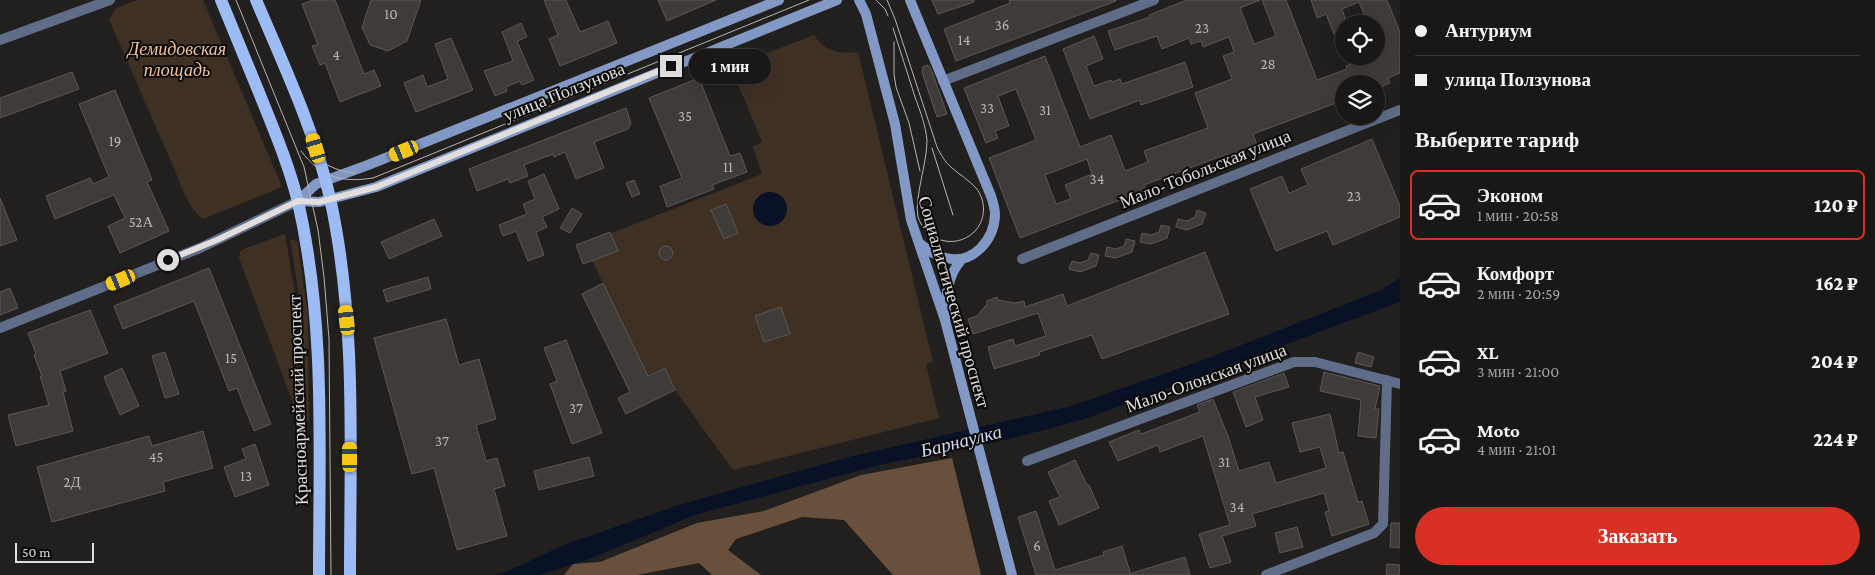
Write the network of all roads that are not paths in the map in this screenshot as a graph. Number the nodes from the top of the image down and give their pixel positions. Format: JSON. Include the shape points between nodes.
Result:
{"nodes":[{"id":1,"x":110,"y":0,"type":"edge"},
{"id":2,"x":221,"y":0,"type":"edge"},
{"id":3,"x":256,"y":0,"type":"edge"},
{"id":4,"x":779,"y":0,"type":"edge"},
{"id":5,"x":837,"y":0,"type":"edge"},
{"id":6,"x":910,"y":0,"type":"edge"},
{"id":7,"x":1154,"y":0,"type":"edge"},
{"id":8,"x":861,"y":3,"type":"edge"},
{"id":9,"x":0,"y":40,"type":"edge"},
{"id":10,"x":943,"y":81,"type":"junction"},
{"id":11,"x":1400,"y":110,"type":"edge"},
{"id":12,"x":325,"y":180,"type":"junction"},
{"id":13,"x":330,"y":200,"type":"junction"},
{"id":14,"x":298,"y":201,"type":"junction"},
{"id":15,"x":919,"y":242,"type":"junction"},
{"id":16,"x":962,"y":259,"type":"junction"},
{"id":17,"x":1022,"y":259,"type":"dead end"},
{"id":18,"x":945,"y":320,"type":"junction"},
{"id":19,"x":0,"y":328,"type":"edge"},
{"id":20,"x":1387,"y":380,"type":"junction"},
{"id":21,"x":1400,"y":384,"type":"edge"},
{"id":22,"x":1028,"y":461,"type":"dead end"},
{"id":23,"x":319,"y":575,"type":"edge"},
{"id":24,"x":350,"y":575,"type":"edge"},
{"id":25,"x":1012,"y":575,"type":"edge"},
{"id":26,"x":1266,"y":575,"type":"edge"}],
"edges":[{"from":1,"to":9,"type":"street"},
{"from":2,"to":14,"type":"main road","name":"Красноармейский проспект","via":[[281,145]]},
{"from":3,"to":12,"type":"main road","via":[[312,136]]},
{"from":4,"to":12,"type":"street","name":"улица Ползунова"},
{"from":5,"to":13,"type":"street","name":"улица Ползунова","via":[[376,187]]},
{"from":6,"to":10,"type":"street"},
{"from":7,"to":10,"type":"street"},
{"from":8,"to":15,"type":"street","name":"Социалистический проспект","via":[[895,124],[907,202]]},
{"from":10,"to":16,"type":"street","via":[[991,196],[995,215],[992,232],[984,246],[972,256]]},
{"from":11,"to":17,"type":"street","name":"Мало-Тобольская улица"},
{"from":12,"to":13,"type":"main road"},
{"from":12,"to":14,"type":"street","name":"улица Ползунова"},
{"from":13,"to":14,"type":"street","name":"улица Ползунова"},
{"from":13,"to":24,"type":"main road","via":[[347,320]]},
{"from":14,"to":19,"type":"street","via":[[200,248]]},
{"from":14,"to":23,"type":"main road","name":"Красноармейский проспект","via":[[316,323]]},
{"from":15,"to":16,"type":"street","via":[[933,254]]},
{"from":15,"to":18,"type":"street","name":"Социалистический проспект"},
{"from":16,"to":18,"type":"street","via":[[949,281]]},
{"from":18,"to":25,"type":"street","name":"Социалистический проспект"},
{"from":20,"to":21,"type":"street","name":"Мало-Олонская улица"},
{"from":20,"to":22,"type":"street","name":"Мало-Олонская улица","via":[[1315,362],[1294,362]]},
{"from":20,"to":26,"type":"street","via":[[1383,524],[1374,534]]}]}
